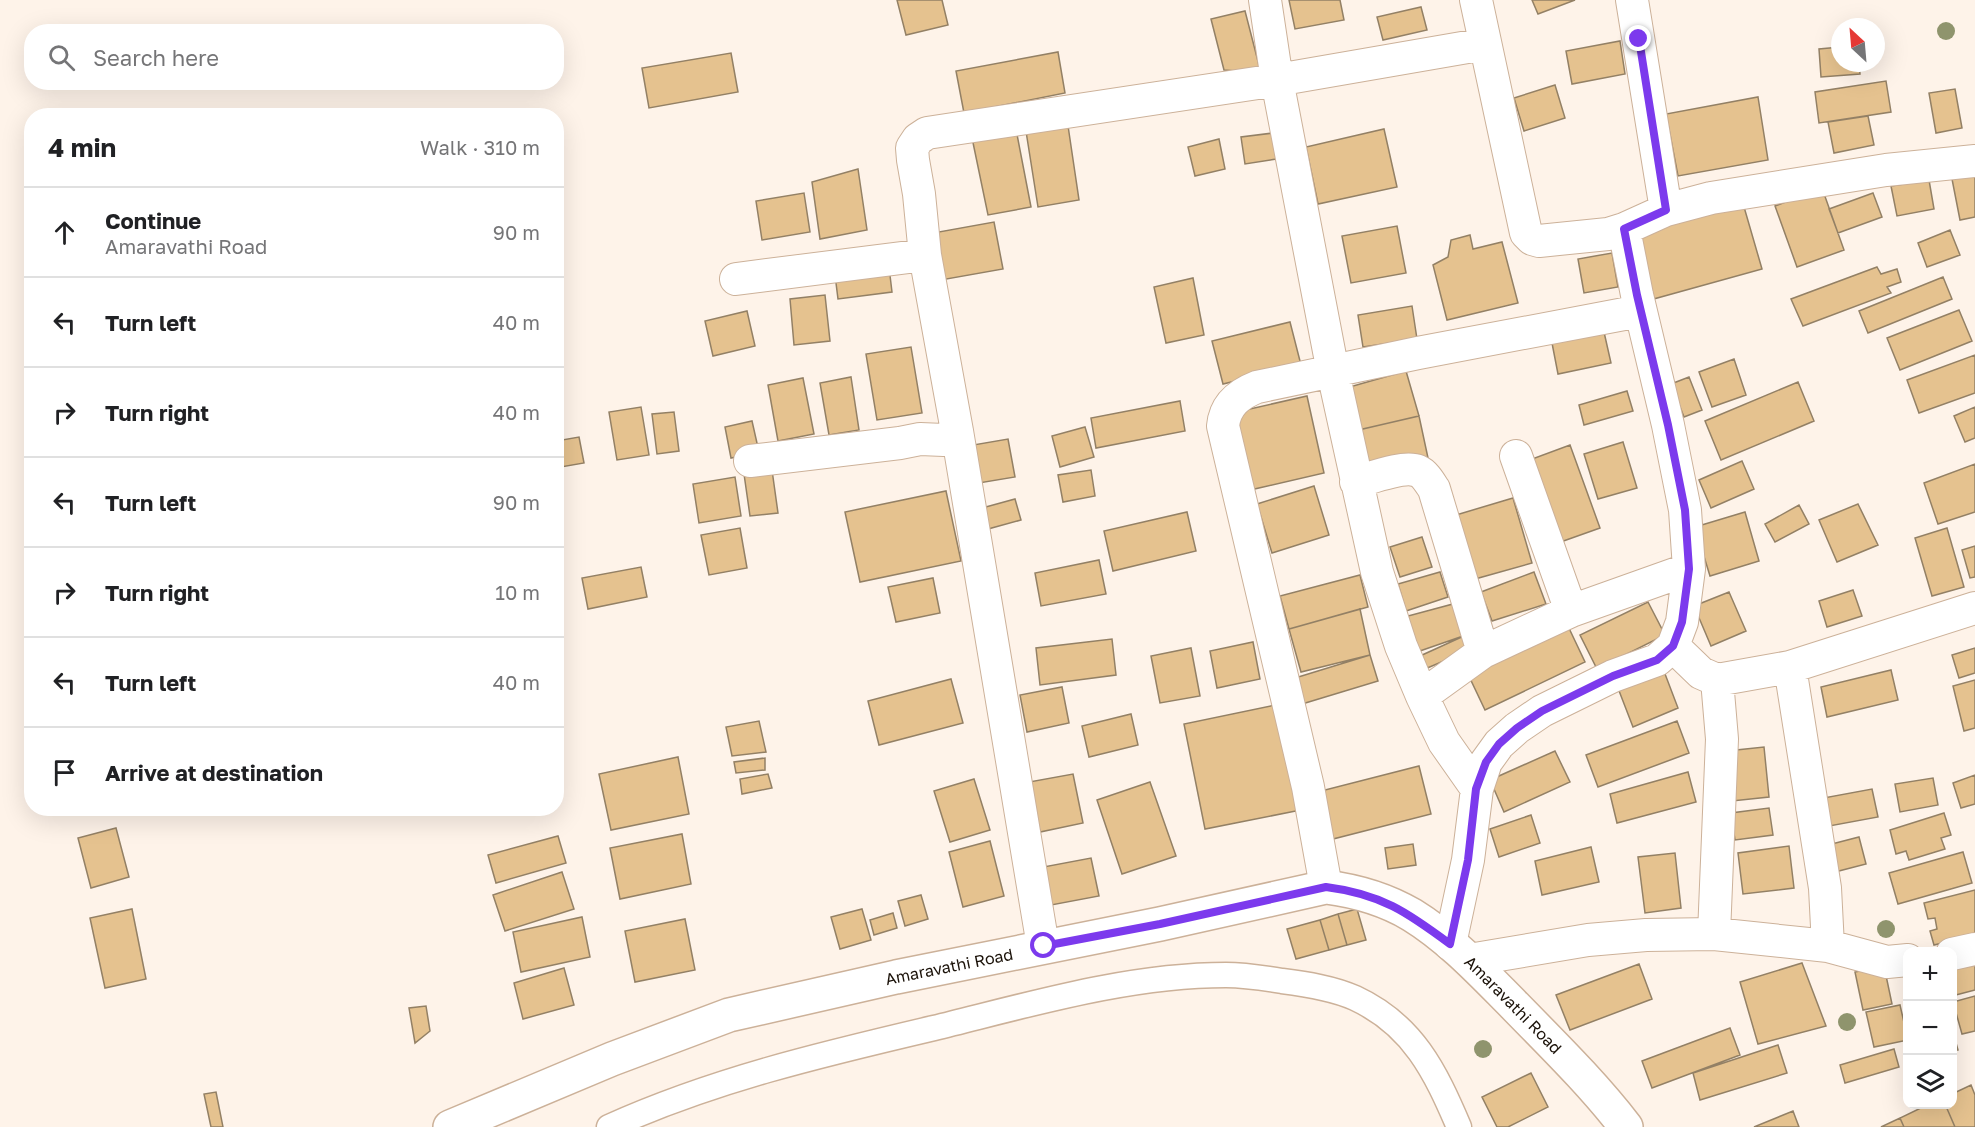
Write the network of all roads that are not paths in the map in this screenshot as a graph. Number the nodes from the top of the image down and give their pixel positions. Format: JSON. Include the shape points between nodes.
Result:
{"nodes":[{"id":1,"x":1265,"y":0,"type":"edge"},
{"id":2,"x":1476,"y":0,"type":"edge"},
{"id":3,"x":1632,"y":0,"type":"edge"},
{"id":4,"x":1485,"y":44,"type":"junction"},
{"id":5,"x":1277,"y":80,"type":"junction"},
{"id":6,"x":1975,"y":161,"type":"edge"},
{"id":7,"x":1666,"y":210,"type":"junction"},
{"id":8,"x":1624,"y":229,"type":"junction"},
{"id":9,"x":925,"y":255,"type":"junction"},
{"id":10,"x":736,"y":279,"type":"dead end"},
{"id":11,"x":1641,"y":311,"type":"junction"},
{"id":12,"x":1333,"y":372,"type":"junction"},
{"id":13,"x":957,"y":431,"type":"junction"},
{"id":14,"x":1516,"y":456,"type":"dead end"},
{"id":15,"x":750,"y":461,"type":"dead end"},
{"id":16,"x":1356,"y":482,"type":"junction"},
{"id":17,"x":1689,"y":569,"type":"junction"},
{"id":18,"x":1975,"y":608,"type":"edge"},
{"id":19,"x":1571,"y":611,"type":"junction"},
{"id":20,"x":1673,"y":646,"type":"junction"},
{"id":21,"x":1483,"y":652,"type":"junction"},
{"id":22,"x":1790,"y":667,"type":"junction"},
{"id":23,"x":1717,"y":680,"type":"junction"},
{"id":24,"x":1422,"y":696,"type":"junction"},
{"id":25,"x":1476,"y":789,"type":"junction"},
{"id":26,"x":1326,"y":887,"type":"junction"},
{"id":27,"x":1714,"y":934,"type":"junction"},
{"id":28,"x":1044,"y":946,"type":"junction"},
{"id":29,"x":1828,"y":946,"type":"junction"},
{"id":30,"x":1975,"y":949,"type":"edge"},
{"id":31,"x":1460,"y":952,"type":"junction"},
{"id":32,"x":1957,"y":953,"type":"edge"},
{"id":33,"x":1903,"y":960,"type":"edge"},
{"id":34,"x":450,"y":1127,"type":"edge"},
{"id":35,"x":609,"y":1127,"type":"edge"},
{"id":36,"x":1459,"y":1127,"type":"edge"},
{"id":37,"x":1626,"y":1127,"type":"edge"}],
"edges":[{"from":1,"to":5,"type":"street"},
{"from":2,"to":4,"type":"street"},
{"from":3,"to":7,"type":"street"},
{"from":4,"to":5,"type":"street"},
{"from":4,"to":8,"type":"street","via":[[1526,233],[1539,241]]},
{"from":5,"to":9,"type":"street","via":[[927,133],[912,148]]},
{"from":5,"to":12,"type":"street"},
{"from":6,"to":7,"type":"street","via":[[1792,184]]},
{"from":7,"to":8,"type":"street"},
{"from":8,"to":11,"type":"street"},
{"from":9,"to":10,"type":"street"},
{"from":9,"to":13,"type":"street"},
{"from":11,"to":12,"type":"street"},
{"from":11,"to":17,"type":"street","via":[[1685,510]]},
{"from":12,"to":16,"type":"street"},
{"from":12,"to":26,"type":"street","via":[[1244,392],[1232,403],[1223,426],[1308,787]]},
{"from":13,"to":15,"type":"street","via":[[944,440],[920,439]]},
{"from":13,"to":28,"type":"street"},
{"from":14,"to":19,"type":"street"},
{"from":16,"to":21,"type":"street","via":[[1404,470],[1418,471],[1427,479],[1434,489]]},
{"from":16,"to":24,"type":"street","via":[[1377,572]]},
{"from":17,"to":19,"type":"street"},
{"from":17,"to":20,"type":"street","via":[[1682,622]]},
{"from":18,"to":22,"type":"street"},
{"from":19,"to":21,"type":"street"},
{"from":20,"to":23,"type":"street","via":[[1701,673]]},
{"from":20,"to":25,"type":"street","via":[[1657,660],[1613,676],[1542,711],[1517,728],[1486,762]]},
{"from":21,"to":24,"type":"street"},
{"from":22,"to":23,"type":"street"},
{"from":22,"to":29,"type":"street","via":[[1825,888]]},
{"from":23,"to":27,"type":"street","via":[[1722,739]]},
{"from":24,"to":25,"type":"street","via":[[1444,742]]},
{"from":25,"to":31,"type":"street"},
{"from":26,"to":28,"type":"main road","name":"Amaravathi Road"},
{"from":26,"to":31,"type":"main road","name":"Amaravathi Road","via":[[1378,898],[1413,916]]},
{"from":27,"to":29,"type":"street"},
{"from":27,"to":31,"type":"street","via":[[1646,935]]},
{"from":28,"to":34,"type":"main road","name":"Amaravathi Road","via":[[729,1015]]},
{"from":29,"to":33,"type":"street","via":[[1887,962]]},
{"from":30,"to":32,"type":"street"},
{"from":31,"to":37,"type":"main road","name":"Amaravathi Road","via":[[1559,1051]]},
{"from":35,"to":36,"type":"street","via":[[744,1076],[804,1059],[1079,992],[1226,975],[1307,984],[1354,998],[1390,1018],[1418,1047]]}]}
